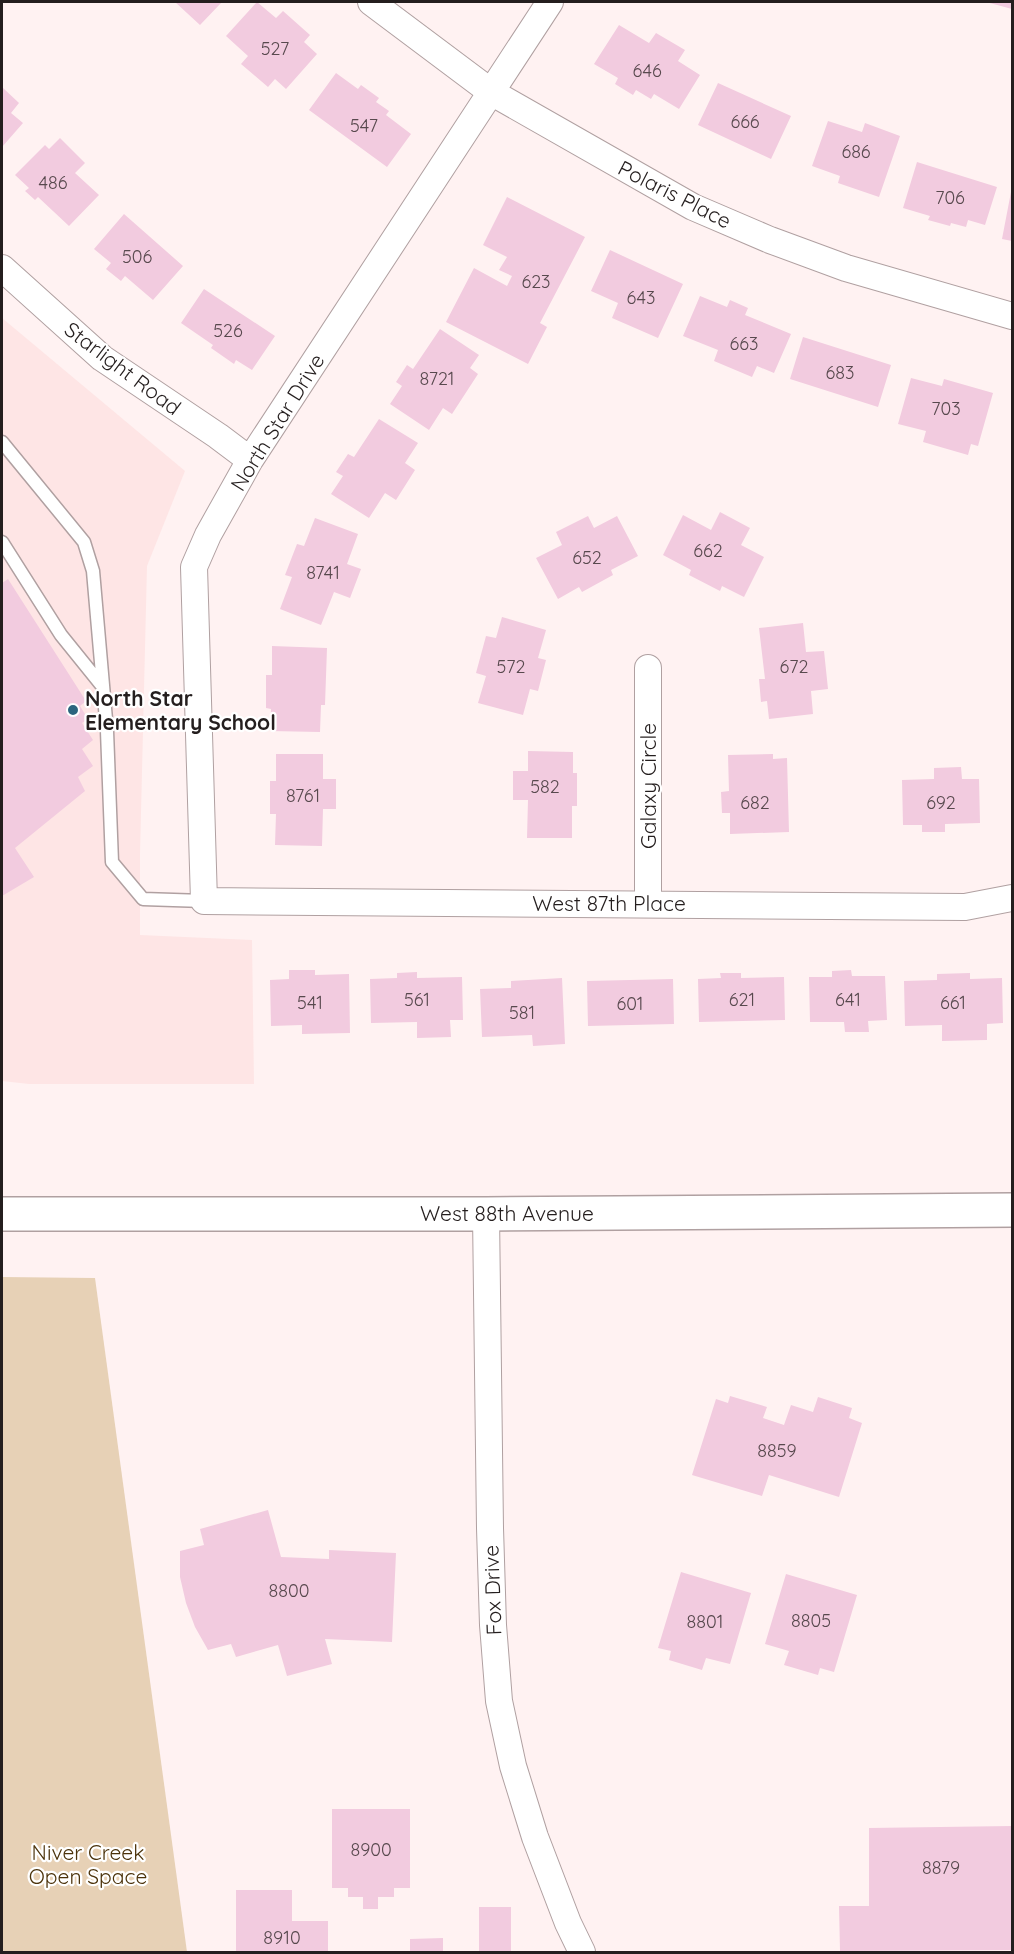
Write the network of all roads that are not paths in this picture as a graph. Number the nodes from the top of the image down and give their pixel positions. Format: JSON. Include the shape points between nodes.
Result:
{"nodes":[{"id":1,"x":371,"y":2,"type":"edge"},
{"id":2,"x":550,"y":2,"type":"edge"},
{"id":3,"x":491,"y":92,"type":"junction"},
{"id":4,"x":2,"y":268,"type":"edge"},
{"id":5,"x":1012,"y":316,"type":"edge"},
{"id":6,"x":2,"y":442,"type":"edge"},
{"id":7,"x":250,"y":460,"type":"junction"},
{"id":8,"x":2,"y":542,"type":"edge"},
{"id":9,"x":648,"y":668,"type":"dead end"},
{"id":10,"x":103,"y":687,"type":"junction"},
{"id":11,"x":1012,"y":898,"type":"edge"},
{"id":12,"x":204,"y":901,"type":"junction"},
{"id":13,"x":648,"y":903,"type":"junction"},
{"id":14,"x":1012,"y":1210,"type":"edge"},
{"id":15,"x":2,"y":1214,"type":"edge"},
{"id":16,"x":486,"y":1214,"type":"junction"},
{"id":17,"x":582,"y":1953,"type":"edge"}],
"edges":[{"from":1,"to":3,"type":"street","name":"Polaris Place"},
{"from":2,"to":3,"type":"street","name":"North Star Drive"},
{"from":3,"to":5,"type":"street","name":"Polaris Place","via":[[693,207],[846,268]]},
{"from":3,"to":7,"type":"street","name":"North Star Drive"},
{"from":4,"to":7,"type":"street","name":"Starlight Road","via":[[102,358]]},
{"from":6,"to":10,"type":"lane","via":[[84,542],[93,571]]},
{"from":7,"to":12,"type":"street","name":"North Star Drive","via":[[194,567]]},
{"from":8,"to":10,"type":"lane","via":[[61,634]]},
{"from":9,"to":13,"type":"street","name":"Galaxy Circle"},
{"from":10,"to":12,"type":"lane","via":[[112,862],[143,899]]},
{"from":11,"to":13,"type":"street","name":"West 87th Place","via":[[965,907]]},
{"from":12,"to":13,"type":"street","name":"West 87th Place"},
{"from":14,"to":16,"type":"main road","name":"West 88th Avenue"},
{"from":15,"to":16,"type":"main road","name":"West 88th Avenue"},
{"from":16,"to":17,"type":"street","name":"Fox Drive","via":[[490,1528],[499,1701],[513,1766],[535,1837]]}]}
